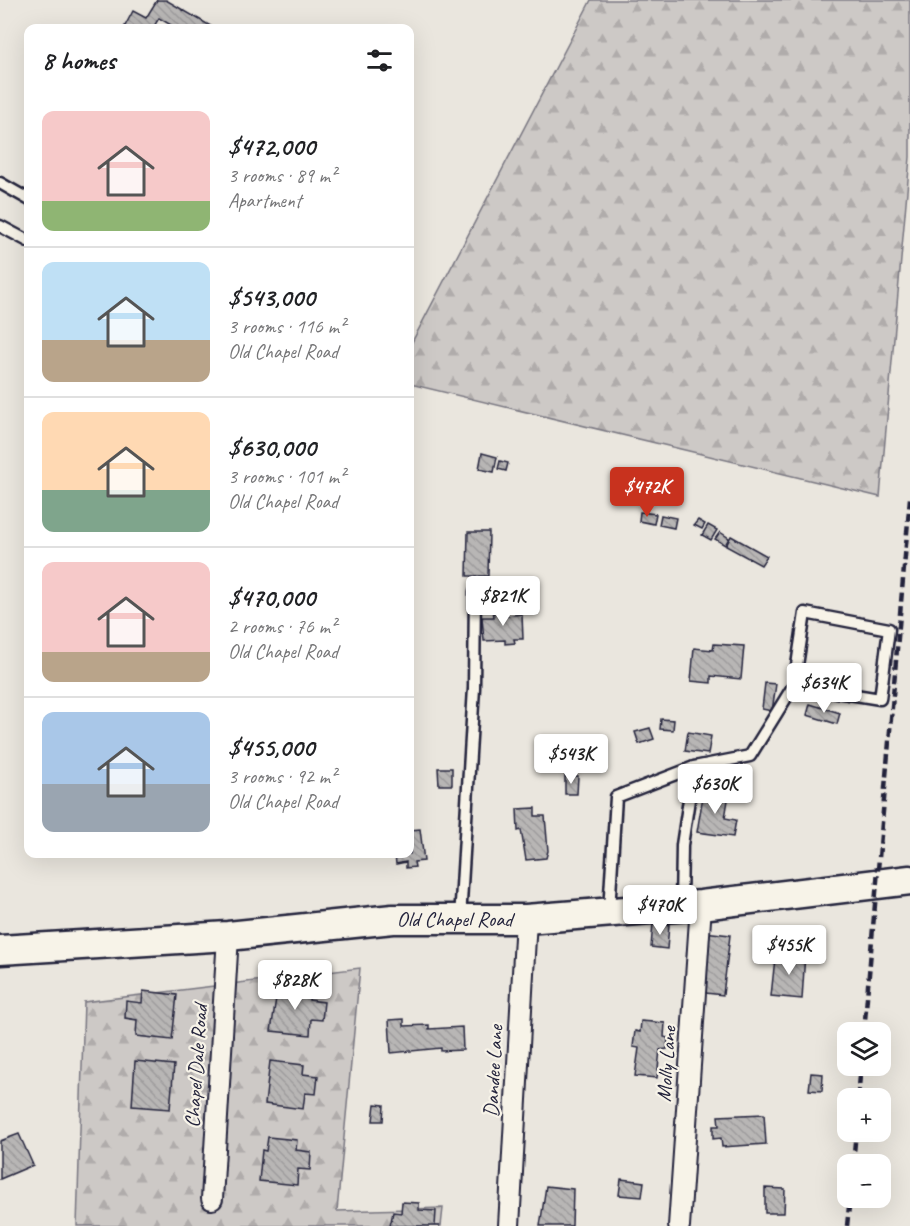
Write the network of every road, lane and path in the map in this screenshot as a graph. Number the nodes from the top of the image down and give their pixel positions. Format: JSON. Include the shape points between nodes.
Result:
{"nodes":[{"id":1,"x":0,"y":183,"type":"edge"},
{"id":2,"x":24,"y":197,"type":"edge"},
{"id":3,"x":0,"y":226,"type":"edge"},
{"id":4,"x":24,"y":239,"type":"edge"},
{"id":5,"x":475,"y":591,"type":"dead end"},
{"id":6,"x":794,"y":685,"type":"junction"},
{"id":7,"x":694,"y":767,"type":"junction"},
{"id":8,"x":910,"y":880,"type":"edge"},
{"id":9,"x":691,"y":906,"type":"junction"},
{"id":10,"x":609,"y":912,"type":"junction"},
{"id":11,"x":460,"y":919,"type":"junction"},
{"id":12,"x":525,"y":919,"type":"junction"},
{"id":13,"x":228,"y":936,"type":"junction"},
{"id":14,"x":0,"y":950,"type":"edge"},
{"id":15,"x":212,"y":1199,"type":"dead end"},
{"id":16,"x":509,"y":1226,"type":"edge"},
{"id":17,"x":679,"y":1226,"type":"edge"}],
"edges":[{"from":1,"to":2,"type":"lane"},
{"from":3,"to":4,"type":"lane"},
{"from":5,"to":11,"type":"lane","via":[[474,688]]},
{"from":6,"to":6,"type":"lane","via":[[805,613],[889,629],[880,699]]},
{"from":6,"to":7,"type":"lane","via":[[750,756]]},
{"from":7,"to":9,"type":"lane","via":[[682,845]]},
{"from":7,"to":10,"type":"lane","via":[[616,796]]},
{"from":8,"to":9,"type":"street","name":"Old Chapel Road"},
{"from":9,"to":10,"type":"street","name":"Old Chapel Road"},
{"from":9,"to":17,"type":"street","name":"Molly Lane"},
{"from":10,"to":12,"type":"street","name":"Old Chapel Road"},
{"from":11,"to":12,"type":"street","name":"Old Chapel Road"},
{"from":11,"to":13,"type":"street","name":"Old Chapel Road","via":[[393,920]]},
{"from":12,"to":16,"type":"street","name":"Dandee Lane"},
{"from":13,"to":14,"type":"street","name":"Old Chapel Road"},
{"from":13,"to":15,"type":"street","name":"Chapel Dale Road"}]}
